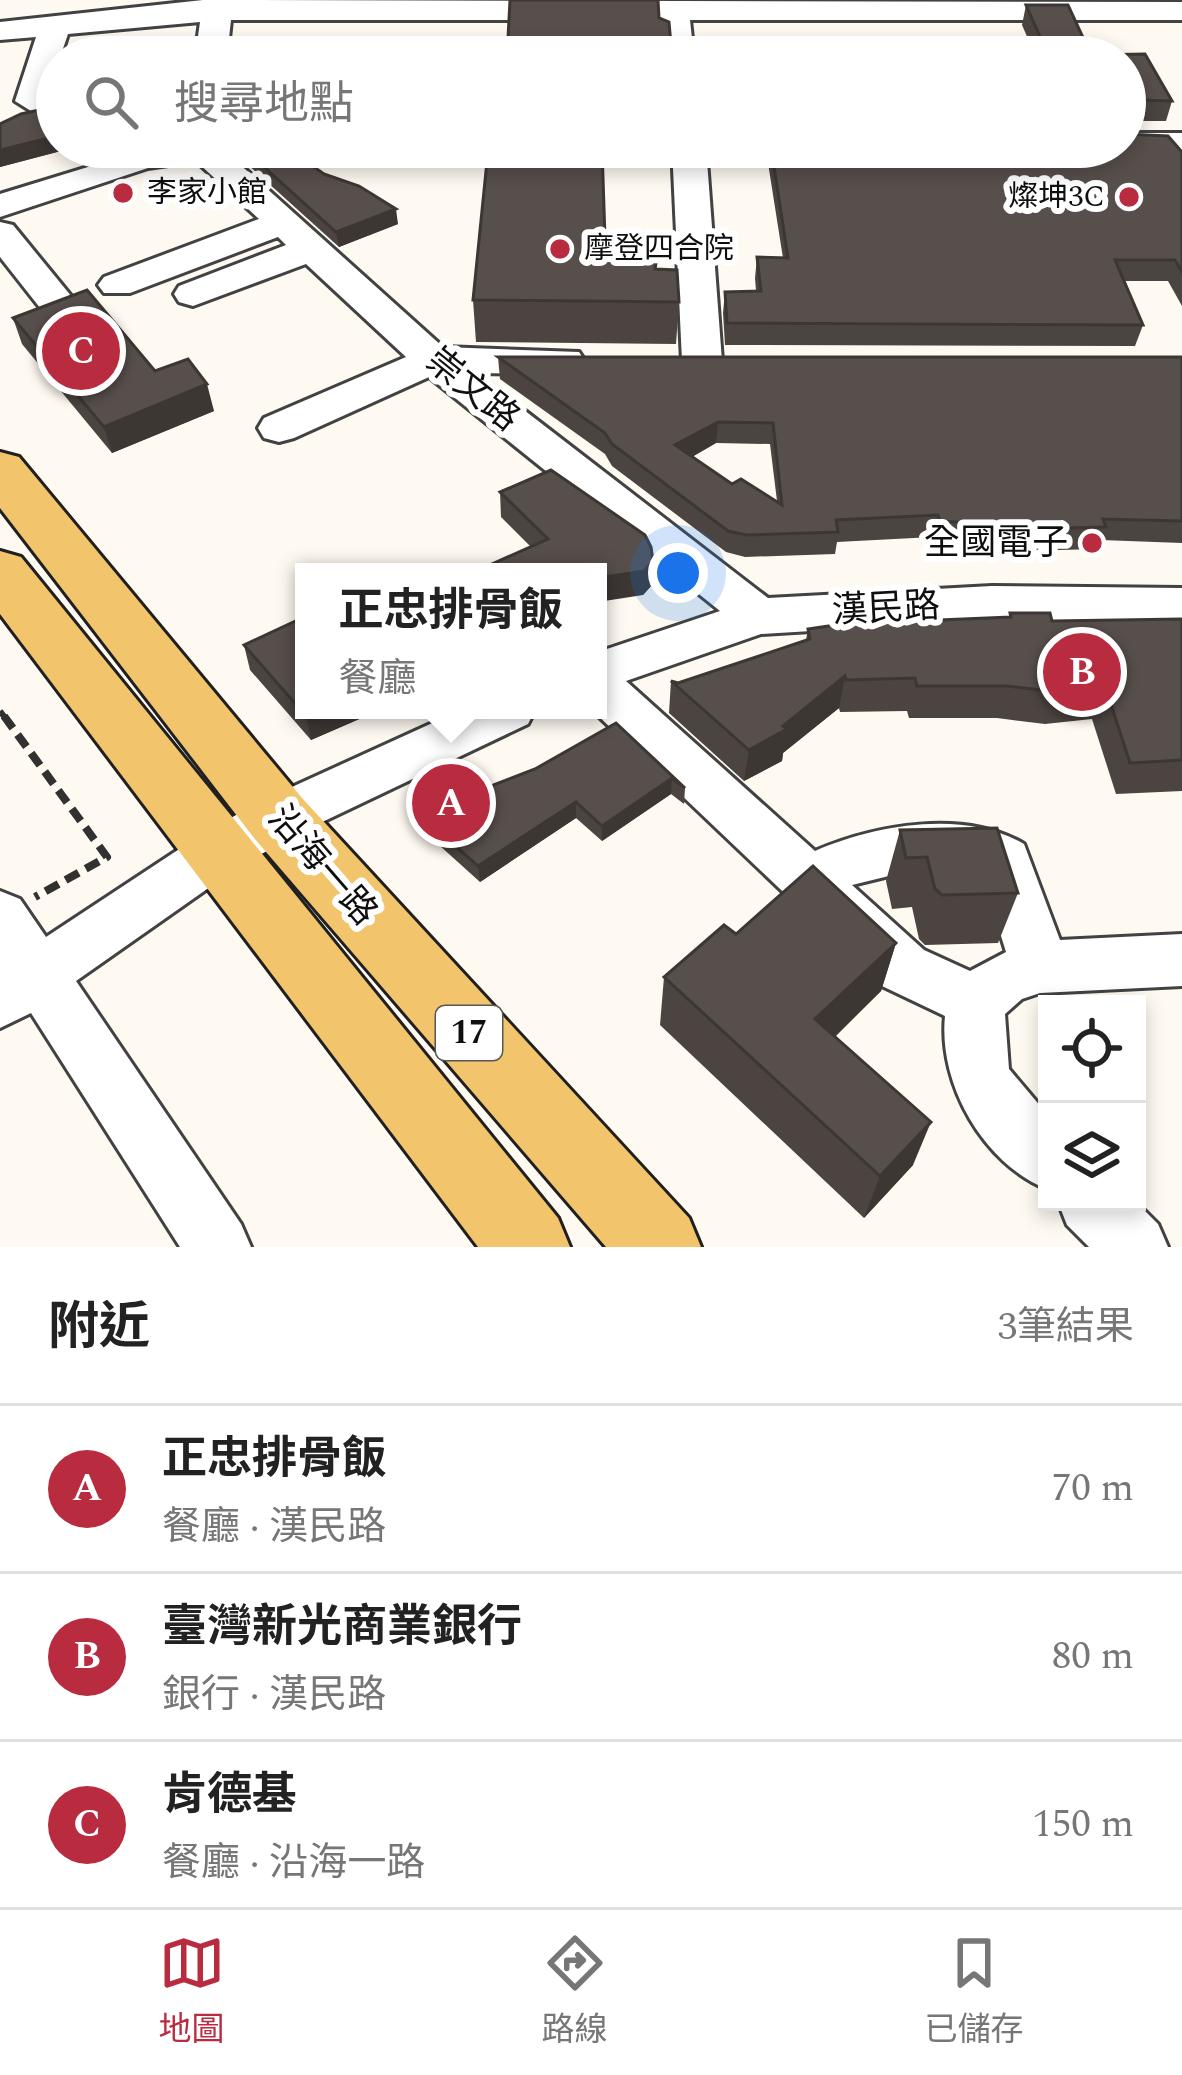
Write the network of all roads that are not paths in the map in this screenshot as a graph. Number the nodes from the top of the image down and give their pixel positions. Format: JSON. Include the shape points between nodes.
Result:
{"nodes":[{"id":1,"x":673,"y":5,"type":"edge"},
{"id":2,"x":217,"y":6,"type":"edge"},
{"id":3,"x":1164,"y":8,"type":"edge"},
{"id":4,"x":86,"y":18,"type":"edge"},
{"id":5,"x":0,"y":31,"type":"edge"},
{"id":6,"x":213,"y":36,"type":"edge"},
{"id":7,"x":676,"y":36,"type":"edge"},
{"id":8,"x":1182,"y":52,"type":"edge"},
{"id":9,"x":36,"y":93,"type":"edge"},
{"id":10,"x":31,"y":100,"type":"dead end"},
{"id":11,"x":1182,"y":142,"type":"edge"},
{"id":12,"x":1146,"y":143,"type":"edge"},
{"id":13,"x":115,"y":168,"type":"edge"},
{"id":14,"x":223,"y":168,"type":"edge"},
{"id":15,"x":690,"y":168,"type":"edge"},
{"id":16,"x":0,"y":206,"type":"edge"},
{"id":17,"x":0,"y":233,"type":"edge"},
{"id":18,"x":296,"y":236,"type":"junction"},
{"id":19,"x":117,"y":285,"type":"dead end"},
{"id":20,"x":193,"y":294,"type":"dead end"},
{"id":21,"x":62,"y":310,"type":"edge"},
{"id":22,"x":433,"y":360,"type":"junction"},
{"id":23,"x":612,"y":361,"type":"edge"},
{"id":24,"x":657,"y":361,"type":"edge"},
{"id":25,"x":702,"y":362,"type":"junction"},
{"id":26,"x":750,"y":362,"type":"edge"},
{"id":27,"x":279,"y":428,"type":"dead end"},
{"id":28,"x":0,"y":470,"type":"edge"},
{"id":29,"x":0,"y":572,"type":"edge"},
{"id":30,"x":1182,"y":604,"type":"edge"},
{"id":31,"x":759,"y":616,"type":"junction"},
{"id":32,"x":607,"y":667,"type":"edge"},
{"id":33,"x":607,"y":694,"type":"edge"},
{"id":34,"x":491,"y":719,"type":"edge"},
{"id":35,"x":248,"y":835,"type":"junction"},
{"id":36,"x":808,"y":880,"type":"junction"},
{"id":37,"x":9,"y":911,"type":"edge"},
{"id":38,"x":1182,"y":960,"type":"edge"},
{"id":39,"x":1040,"y":968,"type":"junction"},
{"id":40,"x":19,"y":986,"type":"edge"},
{"id":41,"x":976,"y":1002,"type":"junction"},
{"id":42,"x":1038,"y":1149,"type":"edge"},
{"id":43,"x":1099,"y":1211,"type":"edge"},
{"id":44,"x":218,"y":1247,"type":"edge"},
{"id":45,"x":529,"y":1247,"type":"edge"},
{"id":46,"x":660,"y":1247,"type":"edge"},
{"id":47,"x":1135,"y":1247,"type":"edge"}],
"edges":[{"from":1,"to":2,"type":"street"},
{"from":1,"to":3,"type":"street"},
{"from":1,"to":7,"type":"street"},
{"from":2,"to":4,"type":"street"},
{"from":2,"to":6,"type":"street"},
{"from":3,"to":8,"type":"street"},
{"from":4,"to":5,"type":"street"},
{"from":9,"to":10,"type":"street"},
{"from":11,"to":12,"type":"street"},
{"from":13,"to":16,"type":"street"},
{"from":14,"to":18,"type":"street","name":"崇文路"},
{"from":15,"to":25,"type":"street"},
{"from":17,"to":21,"type":"street"},
{"from":18,"to":19,"type":"street"},
{"from":18,"to":20,"type":"street"},
{"from":18,"to":22,"type":"street","name":"崇文路"},
{"from":22,"to":23,"type":"street"},
{"from":22,"to":27,"type":"street"},
{"from":22,"to":31,"type":"street","name":"崇文路"},
{"from":24,"to":25,"type":"street"},
{"from":25,"to":26,"type":"street"},
{"from":28,"to":35,"type":"main road","name":"沿海一路","number":"17"},
{"from":29,"to":35,"type":"main road","name":"沿海一路","number":"17"},
{"from":30,"to":31,"type":"street","name":"漢民路","via":[[992,603]]},
{"from":31,"to":32,"type":"street","name":"漢民路"},
{"from":33,"to":36,"type":"street"},
{"from":34,"to":35,"type":"street"},
{"from":35,"to":40,"type":"street"},
{"from":35,"to":45,"type":"main road","name":"沿海一路","number":"17"},
{"from":35,"to":46,"type":"main road","name":"沿海一路","number":"17"},
{"from":36,"to":39,"type":"street","via":[[881,853],[998,853]]},
{"from":36,"to":41,"type":"street","via":[[903,968]]},
{"from":37,"to":40,"type":"street"},
{"from":38,"to":39,"type":"street"},
{"from":39,"to":41,"type":"street","via":[[1003,979]]},
{"from":40,"to":44,"type":"street"},
{"from":41,"to":42,"type":"street","via":[[976,1071],[994,1105]]},
{"from":43,"to":47,"type":"street"}]}
